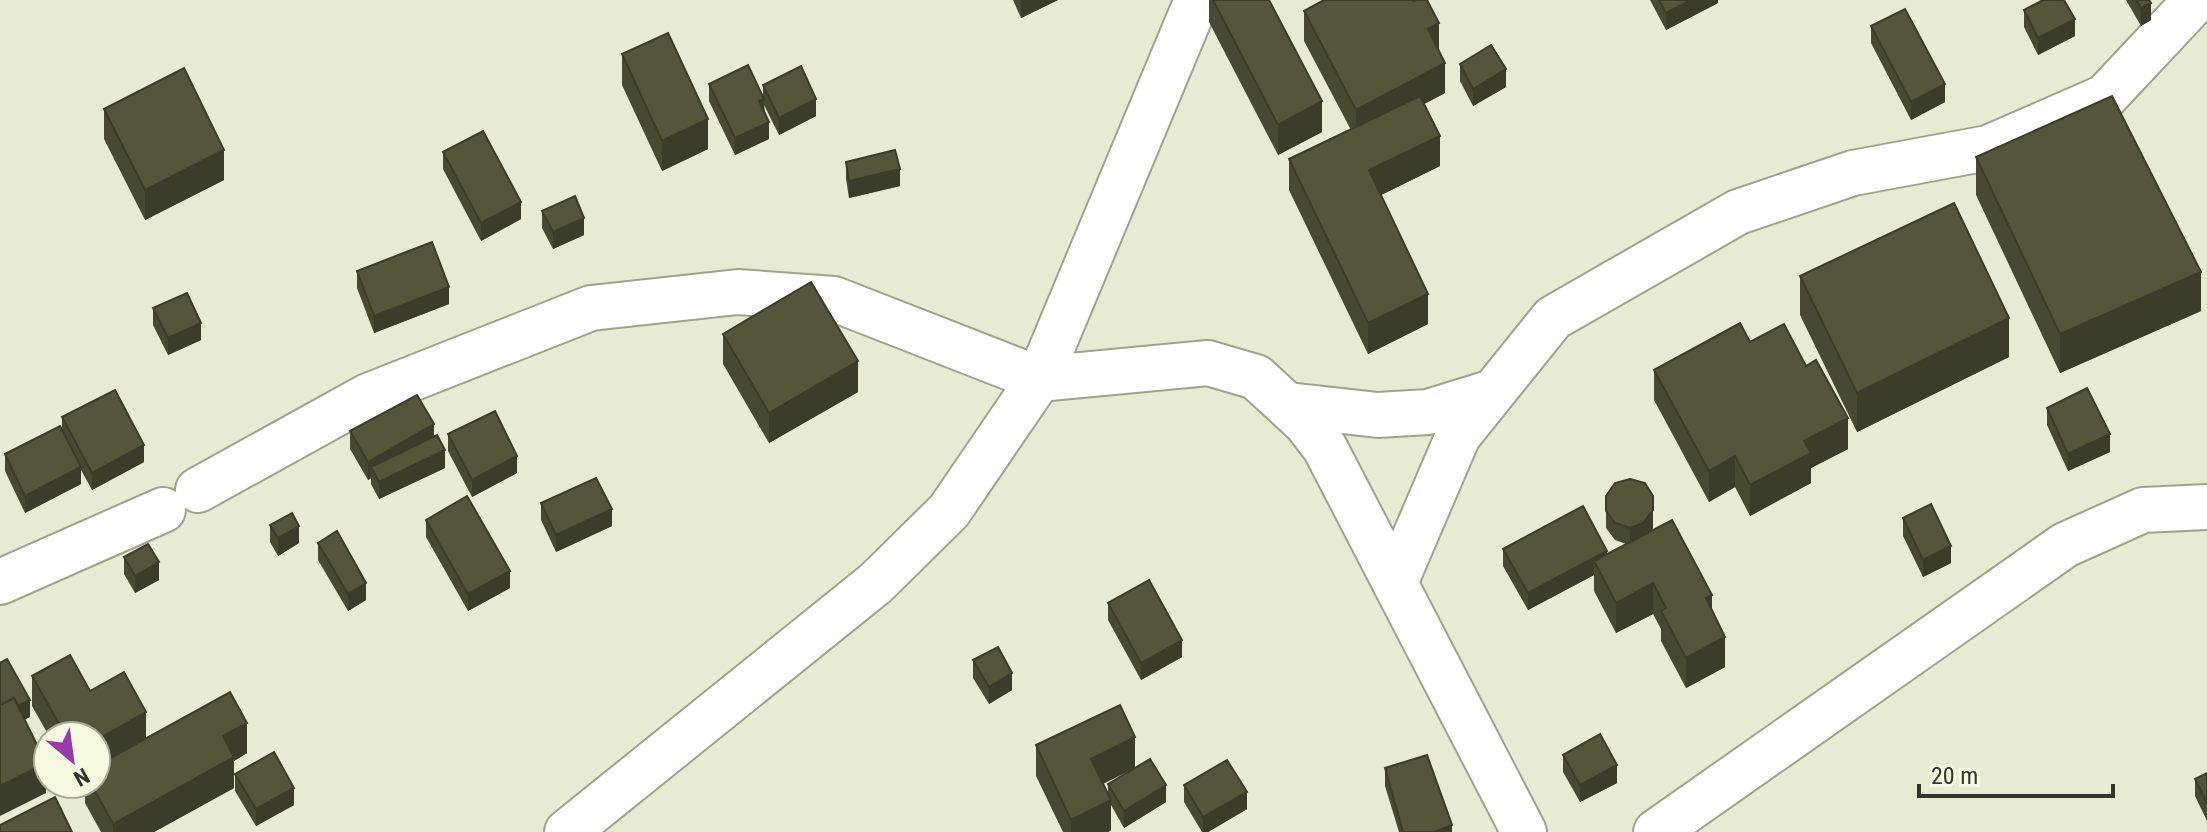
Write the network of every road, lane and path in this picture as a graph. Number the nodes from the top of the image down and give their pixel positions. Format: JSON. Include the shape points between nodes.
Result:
{"nodes":[{"id":1,"x":1197,"y":0,"type":"edge"},
{"id":2,"x":2196,"y":0,"type":"edge"},
{"id":3,"x":1039,"y":379,"type":"junction"},
{"id":4,"x":1493,"y":392,"type":"junction"},
{"id":5,"x":1288,"y":405,"type":"junction"},
{"id":6,"x":2207,"y":507,"type":"edge"},
{"id":7,"x":0,"y":582,"type":"edge"},
{"id":8,"x":1395,"y":583,"type":"junction"},
{"id":9,"x":567,"y":832,"type":"edge"},
{"id":10,"x":1524,"y":832,"type":"edge"},
{"id":11,"x":1656,"y":832,"type":"edge"}],
"edges":[{"from":1,"to":3,"type":"street"},
{"from":2,"to":4,"type":"street","via":[[2105,97],[1988,148],[1853,173],[1738,212],[1553,318]]},
{"from":3,"to":5,"type":"street","via":[[1208,363],[1256,377]]},
{"from":3,"to":7,"type":"street","via":[[834,299],[738,292],[591,308],[368,396],[181,500]]},
{"from":3,"to":9,"type":"street","via":[[949,511],[876,583]]},
{"from":4,"to":5,"type":"street","via":[[1428,412],[1378,415]]},
{"from":4,"to":8,"type":"street","via":[[1458,436]]},
{"from":5,"to":8,"type":"street","via":[[1325,448]]},
{"from":6,"to":11,"type":"street","via":[[2143,510],[2065,545]]},
{"from":8,"to":10,"type":"street"}]}
